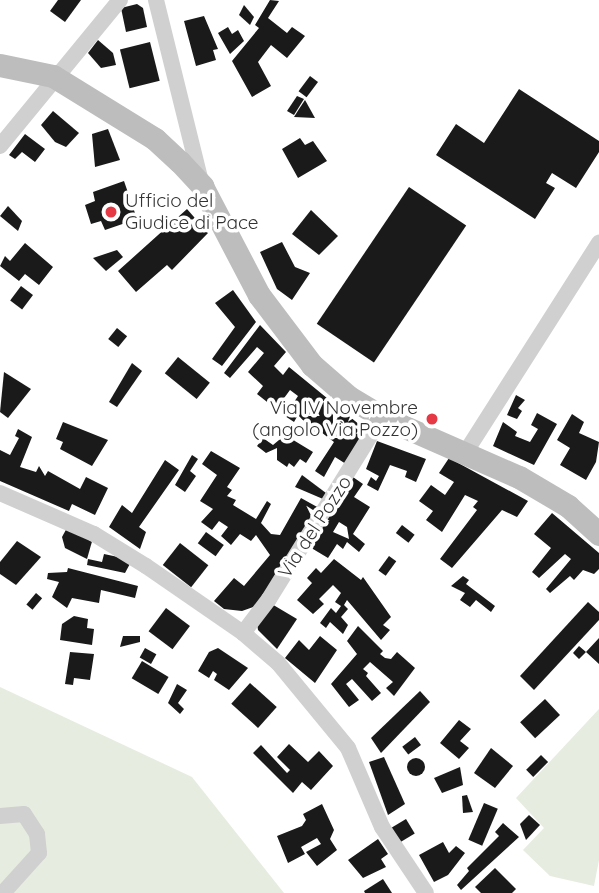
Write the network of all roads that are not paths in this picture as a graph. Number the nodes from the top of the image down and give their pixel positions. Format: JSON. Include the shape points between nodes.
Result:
{"nodes":[{"id":1,"x":120,"y":0,"type":"edge"},
{"id":2,"x":156,"y":0,"type":"edge"},
{"id":3,"x":0,"y":65,"type":"edge"},
{"id":4,"x":53,"y":76,"type":"junction"},
{"id":5,"x":0,"y":146,"type":"edge"},
{"id":6,"x":202,"y":186,"type":"junction"},
{"id":7,"x":599,"y":243,"type":"edge"},
{"id":8,"x":382,"y":417,"type":"junction"},
{"id":9,"x":467,"y":450,"type":"junction"},
{"id":10,"x":0,"y":493,"type":"edge"},
{"id":11,"x":599,"y":534,"type":"edge"},
{"id":12,"x":243,"y":633,"type":"junction"},
{"id":13,"x":0,"y":816,"type":"edge"},
{"id":14,"x":3,"y":893,"type":"edge"},
{"id":15,"x":426,"y":893,"type":"edge"}],
"edges":[{"from":1,"to":4,"type":"street"},
{"from":2,"to":6,"type":"street"},
{"from":3,"to":4,"type":"main road"},
{"from":4,"to":5,"type":"street"},
{"from":4,"to":6,"type":"main road","via":[[155,139]]},
{"from":6,"to":8,"type":"main road","via":[[259,295],[312,365],[349,397]]},
{"from":7,"to":9,"type":"street"},
{"from":8,"to":9,"type":"main road"},
{"from":8,"to":12,"type":"street","name":"Via del Pozzo"},
{"from":9,"to":11,"type":"main road","via":[[558,500]]},
{"from":10,"to":12,"type":"street","via":[[94,534]]},
{"from":12,"to":15,"type":"street","via":[[278,663],[334,728],[348,748],[382,827]]},
{"from":13,"to":14,"type":"street","via":[[23,814],[37,834],[39,853]]}]}
